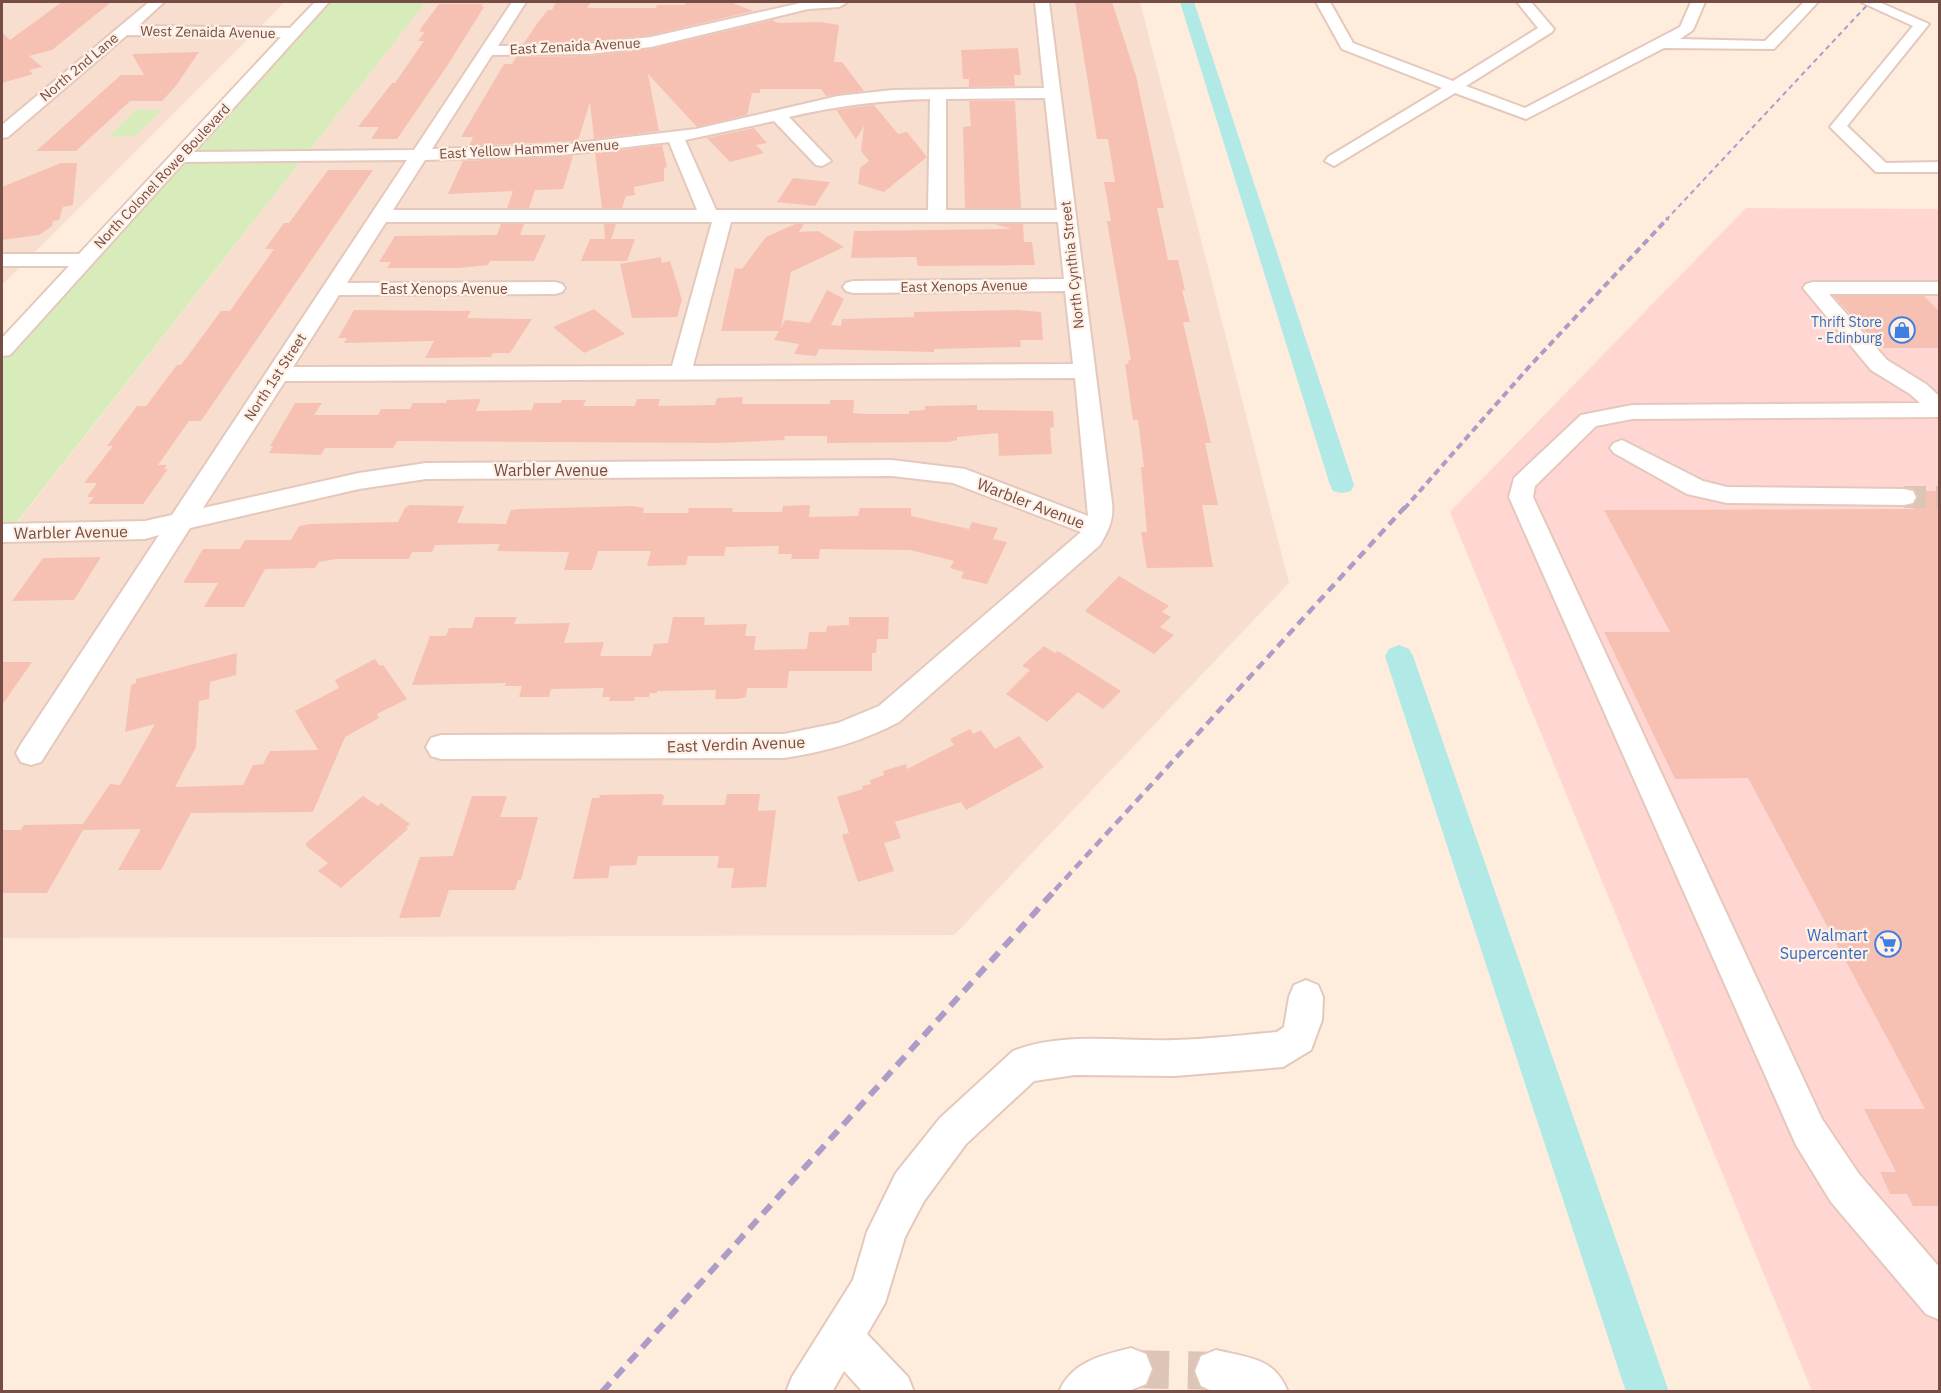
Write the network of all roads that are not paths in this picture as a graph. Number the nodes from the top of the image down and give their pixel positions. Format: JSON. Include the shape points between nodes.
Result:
{"nodes":[{"id":1,"x":157,"y":2,"type":"edge"},
{"id":2,"x":322,"y":2,"type":"edge"},
{"id":3,"x":519,"y":2,"type":"edge"},
{"id":4,"x":1042,"y":2,"type":"edge"},
{"id":5,"x":1323,"y":2,"type":"edge"},
{"id":6,"x":1524,"y":2,"type":"edge"},
{"id":7,"x":1698,"y":2,"type":"edge"},
{"id":8,"x":1811,"y":2,"type":"edge"},
{"id":9,"x":1868,"y":2,"type":"edge"},
{"id":10,"x":839,"y":3,"type":"dead end"},
{"id":11,"x":123,"y":30,"type":"junction"},
{"id":12,"x":294,"y":33,"type":"junction"},
{"id":13,"x":1661,"y":43,"type":"junction"},
{"id":14,"x":487,"y":51,"type":"junction"},
{"id":15,"x":1454,"y":87,"type":"junction"},
{"id":16,"x":1053,"y":93,"type":"junction"},
{"id":17,"x":938,"y":94,"type":"junction"},
{"id":18,"x":778,"y":115,"type":"junction"},
{"id":19,"x":2,"y":133,"type":"edge"},
{"id":20,"x":675,"y":136,"type":"junction"},
{"id":21,"x":419,"y":155,"type":"junction"},
{"id":22,"x":179,"y":157,"type":"junction"},
{"id":23,"x":822,"y":160,"type":"dead end"},
{"id":24,"x":1334,"y":161,"type":"dead end"},
{"id":25,"x":1940,"y":167,"type":"edge"},
{"id":26,"x":380,"y":216,"type":"junction"},
{"id":27,"x":716,"y":216,"type":"junction"},
{"id":28,"x":937,"y":216,"type":"junction"},
{"id":29,"x":1067,"y":216,"type":"junction"},
{"id":30,"x":2,"y":260,"type":"edge"},
{"id":31,"x":85,"y":260,"type":"junction"},
{"id":32,"x":1074,"y":285,"type":"junction"},
{"id":33,"x":555,"y":288,"type":"dead end"},
{"id":34,"x":853,"y":288,"type":"dead end"},
{"id":35,"x":1940,"y":288,"type":"edge"},
{"id":36,"x":332,"y":289,"type":"junction"},
{"id":37,"x":2,"y":350,"type":"edge"},
{"id":38,"x":1084,"y":371,"type":"junction"},
{"id":39,"x":681,"y":372,"type":"junction"},
{"id":40,"x":278,"y":374,"type":"junction"},
{"id":41,"x":1940,"y":410,"type":"edge"},
{"id":42,"x":1622,"y":448,"type":"dead end"},
{"id":43,"x":1904,"y":496,"type":"tunnel mouth"},
{"id":44,"x":180,"y":524,"type":"junction"},
{"id":45,"x":1097,"y":528,"type":"junction"},
{"id":46,"x":2,"y":533,"type":"edge"},
{"id":47,"x":441,"y":747,"type":"dead end"},
{"id":48,"x":31,"y":753,"type":"dead end"},
{"id":49,"x":1306,"y":997,"type":"dead end"},
{"id":50,"x":1940,"y":1300,"type":"edge"},
{"id":51,"x":842,"y":1338,"type":"junction"},
{"id":52,"x":1131,"y":1369,"type":"tunnel mouth"},
{"id":53,"x":1216,"y":1371,"type":"tunnel mouth"},
{"id":54,"x":807,"y":1392,"type":"edge"},
{"id":55,"x":893,"y":1392,"type":"edge"},
{"id":56,"x":1080,"y":1392,"type":"edge"},
{"id":57,"x":1267,"y":1392,"type":"edge"}],
"edges":[{"from":1,"to":11,"type":"street","name":"North 2nd Lane"},
{"from":2,"to":12,"type":"street","name":"North Colonel Rowe Boulevard"},
{"from":3,"to":14,"type":"street","name":"North 1st Street"},
{"from":4,"to":16,"type":"street","name":"North Cynthia Street"},
{"from":5,"to":15,"type":"street","via":[[1347,46]]},
{"from":6,"to":15,"type":"street","via":[[1547,29]]},
{"from":7,"to":13,"type":"street","via":[[1686,30]]},
{"from":8,"to":13,"type":"street","via":[[1769,46]]},
{"from":9,"to":25,"type":"street","via":[[1922,24],[1838,127],[1882,168]]},
{"from":10,"to":14,"type":"street","name":"East Zenaida Avenue","via":[[808,5],[651,42],[588,49]]},
{"from":11,"to":12,"type":"street","name":"West Zenaida Avenue"},
{"from":11,"to":19,"type":"street","name":"North 2nd Lane"},
{"from":12,"to":22,"type":"street","name":"North Colonel Rowe Boulevard"},
{"from":13,"to":15,"type":"street","via":[[1526,114]]},
{"from":14,"to":21,"type":"street","name":"North 1st Street"},
{"from":15,"to":24,"type":"street"},
{"from":16,"to":17,"type":"street","name":"East Yellow Hammer Avenue"},
{"from":16,"to":29,"type":"street","name":"North Cynthia Street"},
{"from":17,"to":18,"type":"street","name":"East Yellow Hammer Avenue","via":[[838,101]]},
{"from":17,"to":28,"type":"street"},
{"from":18,"to":20,"type":"street","name":"East Yellow Hammer Avenue"},
{"from":18,"to":23,"type":"street"},
{"from":20,"to":21,"type":"street","name":"East Yellow Hammer Avenue","via":[[561,150]]},
{"from":20,"to":27,"type":"street"},
{"from":21,"to":22,"type":"street","name":"East Yellow Hammer Avenue"},
{"from":21,"to":26,"type":"street","name":"North 1st Street"},
{"from":22,"to":31,"type":"street","name":"North Colonel Rowe Boulevard"},
{"from":26,"to":27,"type":"street"},
{"from":26,"to":36,"type":"street","name":"North 1st Street"},
{"from":27,"to":28,"type":"street"},
{"from":27,"to":39,"type":"street"},
{"from":28,"to":29,"type":"street"},
{"from":29,"to":32,"type":"street","name":"North Cynthia Street"},
{"from":30,"to":31,"type":"street"},
{"from":31,"to":37,"type":"street","name":"North Colonel Rowe Boulevard"},
{"from":32,"to":34,"type":"street","name":"East Xenops Avenue"},
{"from":32,"to":38,"type":"street","name":"North Cynthia Street"},
{"from":33,"to":36,"type":"street","name":"East Xenops Avenue"},
{"from":35,"to":41,"type":"street","via":[[1813,288],[1879,366],[1918,389]]},
{"from":36,"to":40,"type":"street","name":"North 1st Street"},
{"from":38,"to":39,"type":"street"},
{"from":38,"to":45,"type":"street","name":"North Cynthia Street","via":[[1101,515]]},
{"from":39,"to":40,"type":"street"},
{"from":40,"to":44,"type":"street","name":"North 1st Street"},
{"from":41,"to":50,"type":"street","via":[[1613,414],[1589,420],[1576,430],[1523,484],[1521,497],[1809,1132],[1845,1188]]},
{"from":42,"to":43,"type":"street","via":[[1696,488],[1726,495]]},
{"from":44,"to":45,"type":"street","name":"Warbler Avenue","via":[[333,487],[426,471],[892,468],[957,475]]},
{"from":44,"to":46,"type":"street","name":"Warbler Avenue","via":[[116,532]]},
{"from":44,"to":48,"type":"street","name":"North 1st Street"},
{"from":45,"to":47,"type":"street","name":"East Verdin Avenue","via":[[1083,549],[890,714],[865,728],[826,740],[784,746]]},
{"from":49,"to":51,"type":"street","via":[[1298,1038],[1282,1049],[1175,1058],[1075,1057],[1026,1064],[953,1131],[910,1187],[887,1232],[871,1289]]},
{"from":51,"to":54,"type":"street"},
{"from":51,"to":55,"type":"street"},
{"from":52,"to":56,"type":"street","via":[[1101,1377]]},
{"from":53,"to":57,"type":"street","via":[[1257,1381]]}]}
